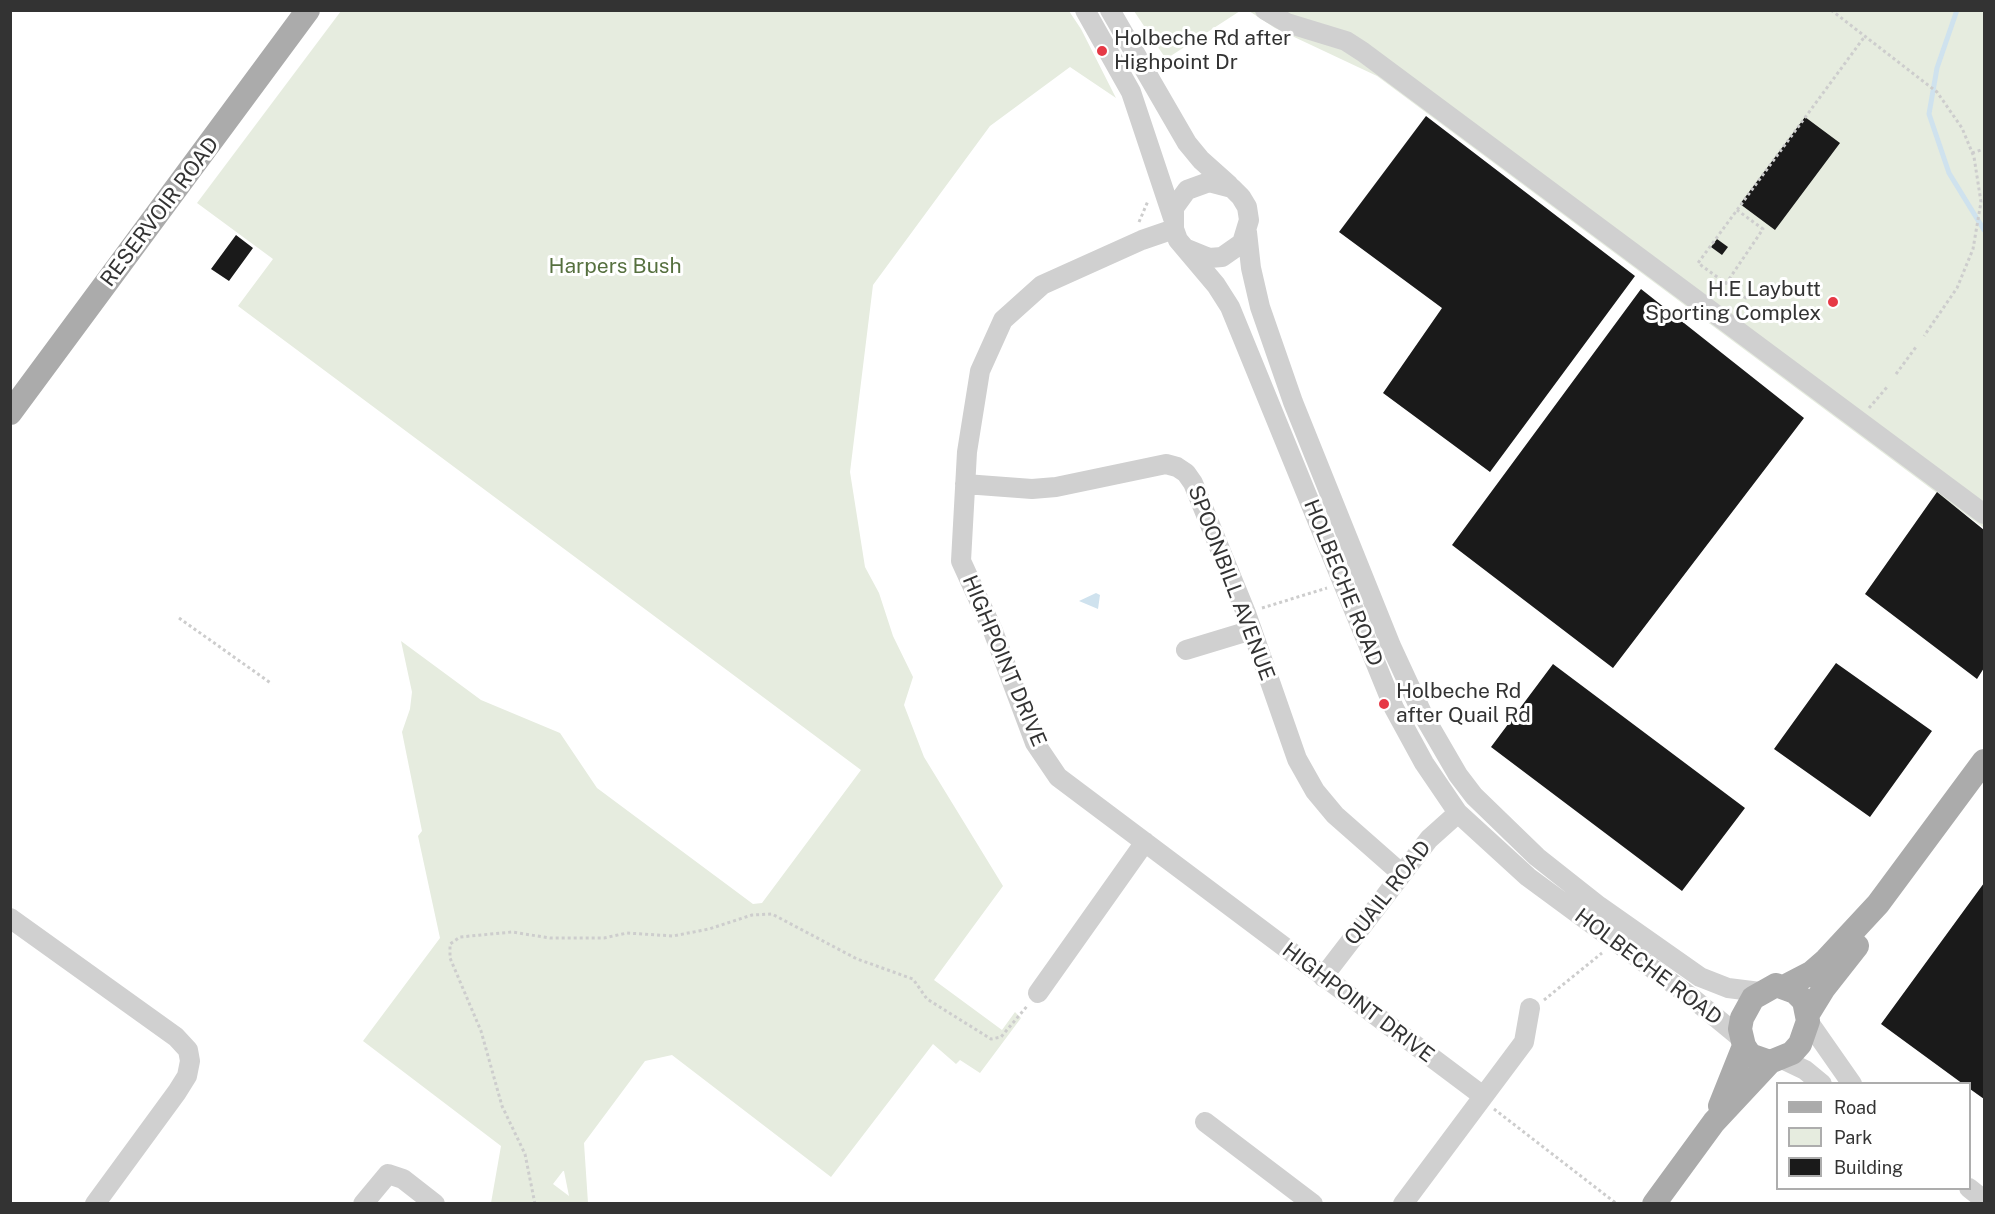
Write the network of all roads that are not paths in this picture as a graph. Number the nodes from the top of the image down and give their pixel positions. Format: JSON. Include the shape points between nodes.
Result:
{"nodes":[{"id":1,"x":308,"y":10,"type":"edge"},
{"id":2,"x":1085,"y":10,"type":"edge"},
{"id":3,"x":1110,"y":10,"type":"edge"},
{"id":4,"x":1265,"y":10,"type":"edge"},
{"id":5,"x":1232,"y":188,"type":"junction"},
{"id":6,"x":1173,"y":224,"type":"junction"},
{"id":7,"x":1247,"y":232,"type":"junction"},
{"id":8,"x":1186,"y":249,"type":"junction"},
{"id":9,"x":10,"y":413,"type":"edge"},
{"id":10,"x":965,"y":484,"type":"junction"},
{"id":11,"x":1984,"y":514,"type":"edge"},
{"id":12,"x":1249,"y":621,"type":"junction"},
{"id":13,"x":1186,"y":650,"type":"dead end"},
{"id":14,"x":1984,"y":761,"type":"edge"},
{"id":15,"x":1458,"y":813,"type":"junction"},
{"id":16,"x":1145,"y":842,"type":"junction"},
{"id":17,"x":1402,"y":874,"type":"junction"},
{"id":18,"x":1878,"y":904,"type":"junction"},
{"id":19,"x":10,"y":918,"type":"edge"},
{"id":20,"x":1323,"y":977,"type":"junction"},
{"id":21,"x":1784,"y":987,"type":"junction"},
{"id":22,"x":1760,"y":992,"type":"junction"},
{"id":23,"x":1038,"y":993,"type":"road end"},
{"id":24,"x":1530,"y":1008,"type":"road end"},
{"id":25,"x":1808,"y":1018,"type":"junction"},
{"id":26,"x":1743,"y":1043,"type":"junction"},
{"id":27,"x":1776,"y":1061,"type":"junction"},
{"id":28,"x":1821,"y":1082,"type":"edge"},
{"id":29,"x":1851,"y":1082,"type":"edge"},
{"id":30,"x":1482,"y":1097,"type":"junction"},
{"id":31,"x":1205,"y":1122,"type":"dead end"},
{"id":32,"x":1714,"y":1122,"type":"junction"},
{"id":33,"x":1971,"y":1190,"type":"edge"},
{"id":34,"x":1984,"y":1200,"type":"edge"},
{"id":35,"x":95,"y":1203,"type":"edge"},
{"id":36,"x":363,"y":1203,"type":"edge"},
{"id":37,"x":435,"y":1203,"type":"edge"},
{"id":38,"x":1313,"y":1203,"type":"edge"},
{"id":39,"x":1402,"y":1203,"type":"edge"},
{"id":40,"x":1654,"y":1203,"type":"edge"}],
"edges":[{"from":1,"to":9,"type":"main road","name":"RESERVOIR ROAD"},
{"from":2,"to":6,"type":"street","via":[[1131,92]]},
{"from":3,"to":5,"type":"street","via":[[1187,143]]},
{"from":4,"to":11,"type":"street","via":[[1287,23],[1346,41],[1363,52]]},
{"from":5,"to":6,"type":"street","via":[[1209,182],[1197,184],[1179,198]]},
{"from":5,"to":7,"type":"street","via":[[1247,207]]},
{"from":6,"to":8,"type":"street"},
{"from":6,"to":10,"type":"street","name":"HIGHPOINT DRIVE","via":[[1042,285],[1004,320],[980,371]]},
{"from":7,"to":8,"type":"street","via":[[1242,243],[1222,257],[1209,258]]},
{"from":7,"to":22,"type":"street","name":"HOLBECHE ROAD","via":[[1260,307],[1293,402],[1391,646],[1422,713],[1458,775],[1474,796],[1537,857],[1599,906],[1700,977],[1728,988]]},
{"from":8,"to":15,"type":"street","name":"HOLBECHE ROAD","via":[[1230,307],[1394,708],[1424,763]]},
{"from":10,"to":12,"type":"street","name":"SPOONBILL AVENUE","via":[[1032,489],[1154,465],[1177,467],[1193,483]]},
{"from":10,"to":16,"type":"street","name":"HIGHPOINT DRIVE","via":[[962,561],[1035,743],[1058,777]]},
{"from":12,"to":13,"type":"street"},
{"from":12,"to":17,"type":"street","name":"SPOONBILL AVENUE","via":[[1306,776],[1342,823]]},
{"from":14,"to":18,"type":"main road"},
{"from":15,"to":17,"type":"street","name":"QUAIL ROAD","via":[[1429,839]]},
{"from":15,"to":26,"type":"street","name":"HOLBECHE ROAD","via":[[1528,878]]},
{"from":16,"to":20,"type":"street","name":"HIGHPOINT DRIVE"},
{"from":16,"to":23,"type":"street"},
{"from":17,"to":20,"type":"street","name":"QUAIL ROAD"},
{"from":18,"to":21,"type":"main road","via":[[1826,960]]},
{"from":18,"to":25,"type":"main road","via":[[1870,926]]},
{"from":19,"to":35,"type":"street","via":[[176,1037],[188,1050],[187,1076]]},
{"from":20,"to":30,"type":"street","name":"HIGHPOINT DRIVE"},
{"from":21,"to":22,"type":"main road","via":[[1776,985]]},
{"from":21,"to":25,"type":"main road","via":[[1804,1001]]},
{"from":22,"to":26,"type":"main road","via":[[1742,1018]]},
{"from":24,"to":30,"type":"street","via":[[1524,1042]]},
{"from":25,"to":27,"type":"main road","via":[[1800,1044]]},
{"from":25,"to":29,"type":"street"},
{"from":26,"to":27,"type":"main road","via":[[1759,1060]]},
{"from":26,"to":32,"type":"main road"},
{"from":27,"to":28,"type":"street","via":[[1805,1070]]},
{"from":27,"to":32,"type":"main road"},
{"from":30,"to":39,"type":"street"},
{"from":31,"to":38,"type":"street"},
{"from":32,"to":40,"type":"main road"},
{"from":33,"to":34,"type":"street"},
{"from":36,"to":37,"type":"street","via":[[388,1174],[403,1179]]}]}
